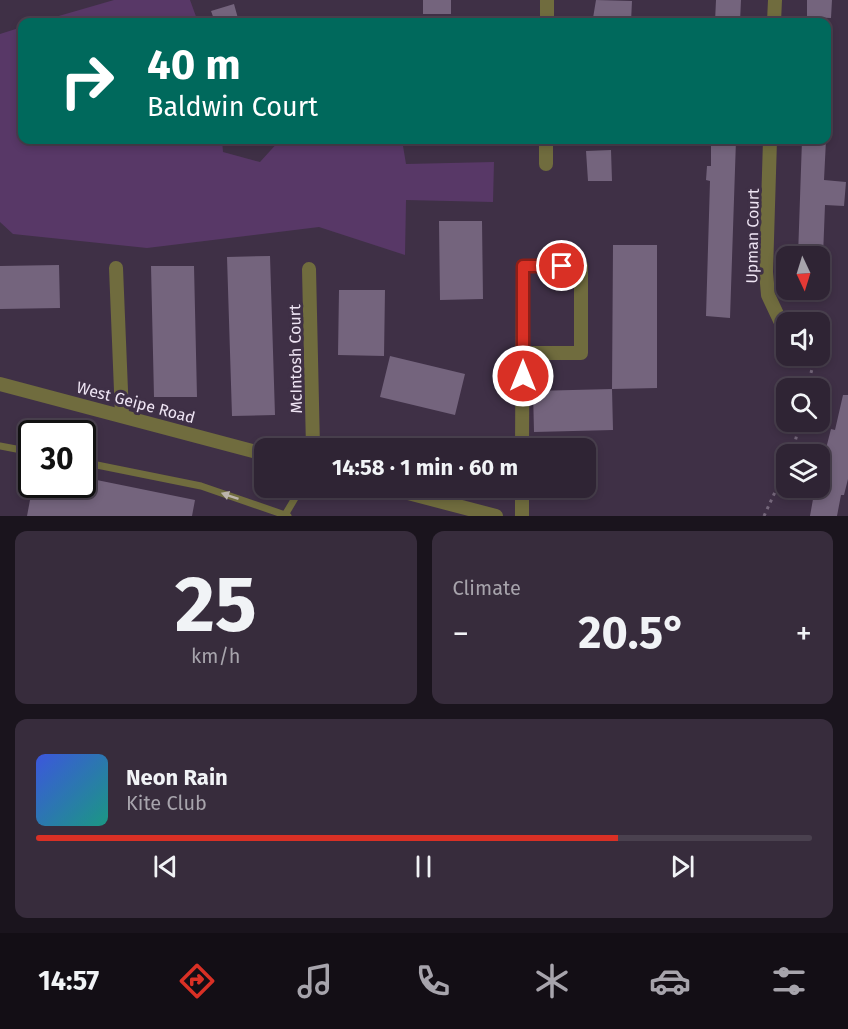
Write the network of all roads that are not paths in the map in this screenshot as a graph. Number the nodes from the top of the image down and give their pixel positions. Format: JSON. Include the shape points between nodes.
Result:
{"nodes":[{"id":1,"x":547,"y":0,"type":"edge"},
{"id":2,"x":775,"y":0,"type":"edge"},
{"id":3,"x":547,"y":18,"type":"edge"},
{"id":4,"x":774,"y":18,"type":"edge"},
{"id":5,"x":546,"y":144,"type":"edge"},
{"id":6,"x":770,"y":144,"type":"edge"},
{"id":7,"x":546,"y":164,"type":"dead end"},
{"id":8,"x":116,"y":268,"type":"dead end"},
{"id":9,"x":309,"y":269,"type":"dead end"},
{"id":10,"x":776,"y":312,"type":"edge"},
{"id":11,"x":523,"y":352,"type":"junction"},
{"id":12,"x":0,"y":384,"type":"edge"},
{"id":13,"x":122,"y":416,"type":"junction"},
{"id":14,"x":313,"y":438,"type":"edge"},
{"id":15,"x":522,"y":438,"type":"edge"},
{"id":16,"x":254,"y":451,"type":"edge"},
{"id":17,"x":96,"y":465,"type":"edge"},
{"id":18,"x":296,"y":498,"type":"edge"},
{"id":19,"x":427,"y":498,"type":"edge"},
{"id":20,"x":522,"y":498,"type":"edge"},
{"id":21,"x":286,"y":516,"type":"edge"},
{"id":22,"x":496,"y":516,"type":"edge"},
{"id":23,"x":522,"y":516,"type":"edge"}],
"edges":[{"from":1,"to":3,"type":"street"},
{"from":2,"to":4,"type":"street"},
{"from":5,"to":7,"type":"street"},
{"from":6,"to":10,"type":"street","name":"Upman Court","via":[[766,272],[768,295]]},
{"from":8,"to":13,"type":"street"},
{"from":9,"to":14,"type":"street","name":"McIntosh Court"},
{"from":11,"to":11,"type":"street","via":[[523,266],[581,266],[581,353]]},
{"from":11,"to":15,"type":"street"},
{"from":12,"to":13,"type":"street","name":"West Geipe Road"},
{"from":13,"to":16,"type":"street","name":"West Geipe Road"},
{"from":21,"to":17,"type":"lane","one_way":true,"via":[[201,486]]},
{"from":18,"to":21,"type":"lane"},
{"from":19,"to":22,"type":"street"},
{"from":20,"to":23,"type":"street"}]}
